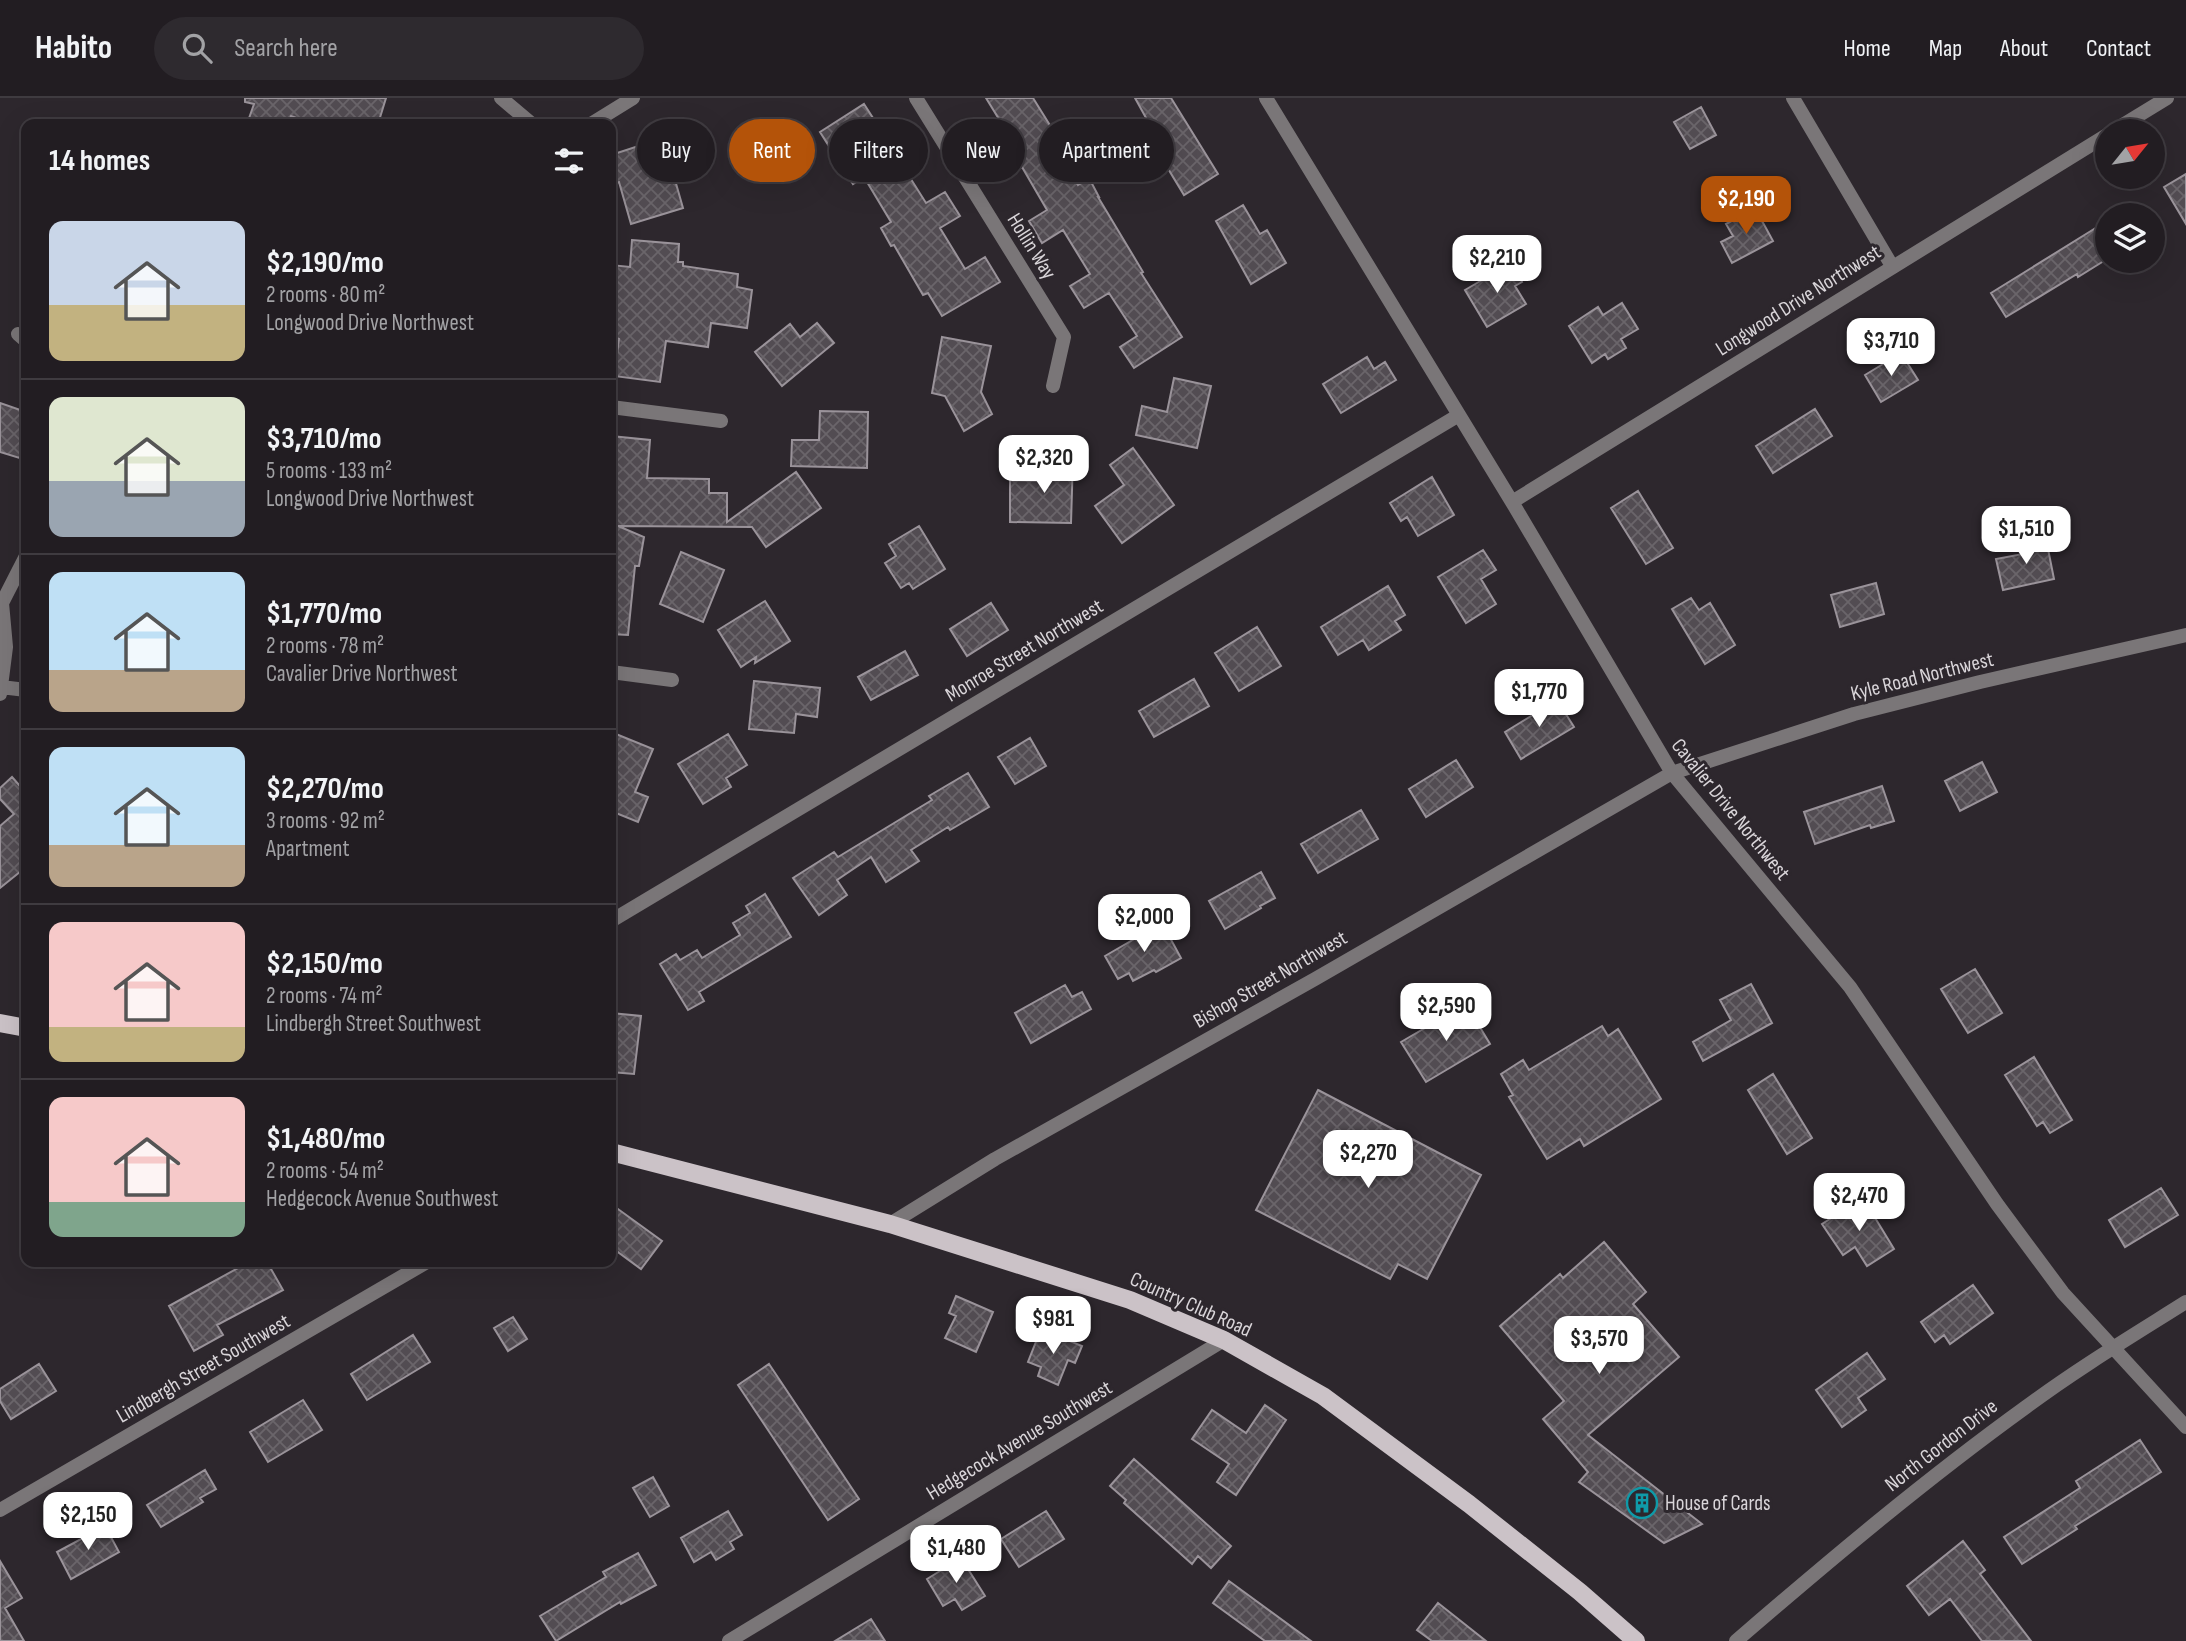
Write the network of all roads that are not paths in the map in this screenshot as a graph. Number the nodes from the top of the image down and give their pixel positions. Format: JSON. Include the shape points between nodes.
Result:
{"nodes":[{"id":1,"x":501,"y":98,"type":"edge"},
{"id":2,"x":633,"y":98,"type":"edge"},
{"id":3,"x":916,"y":98,"type":"edge"},
{"id":4,"x":1266,"y":98,"type":"edge"},
{"id":5,"x":1793,"y":98,"type":"edge"},
{"id":6,"x":2167,"y":98,"type":"edge"},
{"id":7,"x":525,"y":119,"type":"edge"},
{"id":8,"x":599,"y":119,"type":"edge"},
{"id":9,"x":2133,"y":119,"type":"edge"},
{"id":10,"x":2095,"y":142,"type":"edge"},
{"id":11,"x":1892,"y":266,"type":"junction"},
{"id":12,"x":1053,"y":386,"type":"dead end"},
{"id":13,"x":616,"y":408,"type":"edge"},
{"id":14,"x":1459,"y":415,"type":"junction"},
{"id":15,"x":721,"y":421,"type":"dead end"},
{"id":16,"x":1512,"y":502,"type":"junction"},
{"id":17,"x":21,"y":565,"type":"edge"},
{"id":18,"x":1,"y":603,"type":"edge"},
{"id":19,"x":2186,"y":635,"type":"edge"},
{"id":20,"x":616,"y":673,"type":"edge"},
{"id":21,"x":672,"y":680,"type":"dead end"},
{"id":22,"x":1,"y":690,"type":"edge"},
{"id":23,"x":21,"y":690,"type":"edge"},
{"id":24,"x":1672,"y":773,"type":"junction"},
{"id":25,"x":616,"y":919,"type":"edge"},
{"id":26,"x":0,"y":1023,"type":"edge"},
{"id":27,"x":21,"y":1027,"type":"edge"},
{"id":28,"x":616,"y":1154,"type":"edge"},
{"id":29,"x":890,"y":1224,"type":"junction"},
{"id":30,"x":418,"y":1267,"type":"edge"},
{"id":31,"x":2186,"y":1302,"type":"edge"},
{"id":32,"x":1224,"y":1340,"type":"junction"},
{"id":33,"x":2115,"y":1348,"type":"junction"},
{"id":34,"x":2186,"y":1427,"type":"edge"},
{"id":35,"x":0,"y":1510,"type":"edge"},
{"id":36,"x":729,"y":1641,"type":"edge"},
{"id":37,"x":1636,"y":1641,"type":"edge"},
{"id":38,"x":1736,"y":1641,"type":"edge"}],
"edges":[{"from":1,"to":7,"type":"street"},
{"from":2,"to":8,"type":"street"},
{"from":3,"to":12,"type":"street","name":"Hollin Way","via":[[1064,337]]},
{"from":4,"to":14,"type":"street","name":"Cavalier Drive Northwest"},
{"from":5,"to":11,"type":"street"},
{"from":6,"to":9,"type":"street"},
{"from":10,"to":11,"type":"street","name":"Longwood Drive Northwest"},
{"from":11,"to":16,"type":"street","name":"Longwood Drive Northwest"},
{"from":13,"to":15,"type":"street"},
{"from":14,"to":16,"type":"street","name":"Cavalier Drive Northwest"},
{"from":14,"to":25,"type":"street","name":"Monroe Street Northwest"},
{"from":16,"to":24,"type":"street","name":"Cavalier Drive Northwest"},
{"from":17,"to":18,"type":"street"},
{"from":18,"to":22,"type":"street","via":[[6,647]]},
{"from":19,"to":24,"type":"street","name":"Kyle Road Northwest","via":[[1854,714]]},
{"from":20,"to":21,"type":"street"},
{"from":22,"to":23,"type":"street"},
{"from":24,"to":29,"type":"street","name":"Bishop Street Northwest","via":[[995,1159]]},
{"from":24,"to":33,"type":"street","name":"Cavalier Drive Northwest","via":[[1850,987],[1997,1204],[2063,1293]]},
{"from":26,"to":27,"type":"main road"},
{"from":28,"to":29,"type":"main road","name":"Country Club Road"},
{"from":29,"to":32,"type":"main road","name":"Country Club Road","via":[[1130,1300]]},
{"from":30,"to":35,"type":"street","name":"Lindbergh Street Southwest"},
{"from":31,"to":33,"type":"street","name":"North Gordon Drive"},
{"from":32,"to":36,"type":"street","name":"Hedgecock Avenue Southwest"},
{"from":32,"to":37,"type":"main road","name":"Country Club Road","via":[[1324,1396],[1469,1504]]},
{"from":33,"to":34,"type":"street","name":"Cavalier Drive Northwest"},
{"from":33,"to":38,"type":"street","name":"North Gordon Drive","via":[[1939,1472]]}]}
